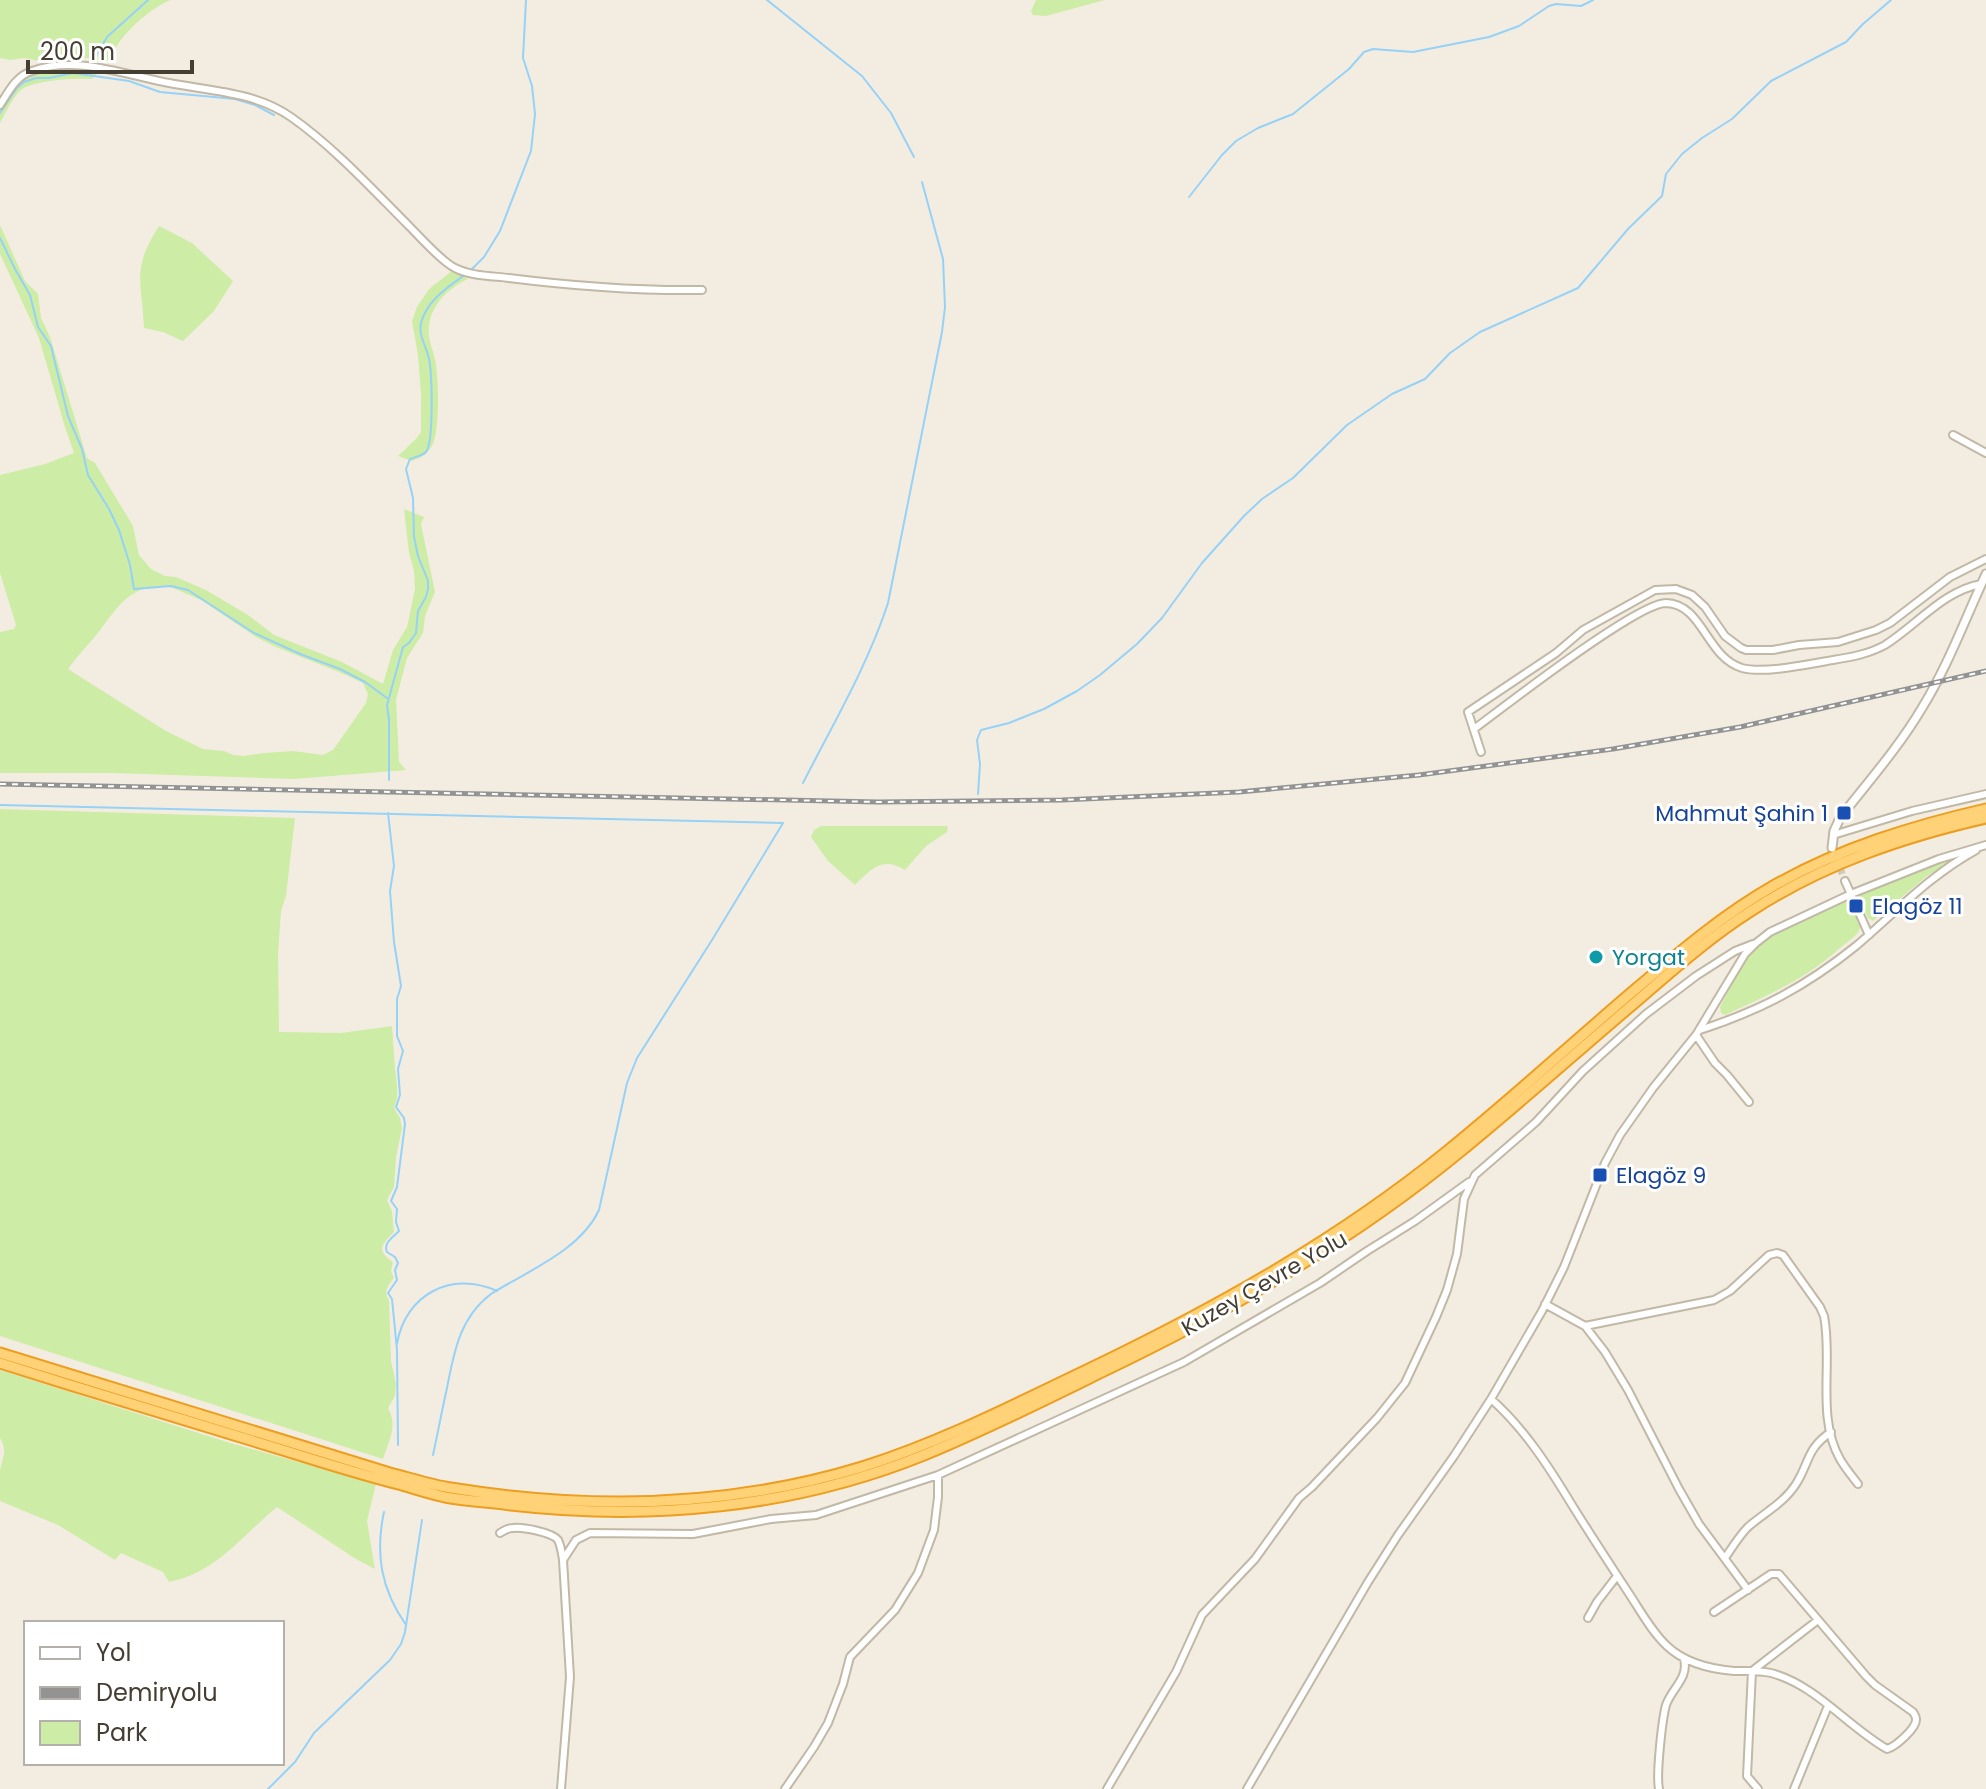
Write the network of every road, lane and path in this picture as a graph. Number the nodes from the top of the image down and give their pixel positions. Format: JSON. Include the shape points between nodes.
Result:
{"nodes":[{"id":1,"x":0,"y":105,"type":"edge"},
{"id":2,"x":702,"y":290,"type":"dead end"},
{"id":3,"x":1953,"y":435,"type":"dead end"},
{"id":4,"x":1986,"y":453,"type":"edge"},
{"id":5,"x":1986,"y":559,"type":"edge"},
{"id":6,"x":1986,"y":574,"type":"edge"},
{"id":7,"x":1981,"y":584,"type":"junction"},
{"id":8,"x":1474,"y":729,"type":"junction"},
{"id":9,"x":1481,"y":752,"type":"dead end"},
{"id":10,"x":1986,"y":794,"type":"edge"},
{"id":11,"x":1986,"y":809,"type":"edge"},
{"id":12,"x":1986,"y":818,"type":"edge"},
{"id":13,"x":1833,"y":835,"type":"junction"},
{"id":14,"x":1832,"y":848,"type":"tunnel mouth"},
{"id":15,"x":1845,"y":881,"type":"tunnel mouth"},
{"id":16,"x":1851,"y":894,"type":"junction"},
{"id":17,"x":1869,"y":935,"type":"junction"},
{"id":18,"x":1756,"y":943,"type":"junction"},
{"id":19,"x":1698,"y":1032,"type":"junction"},
{"id":20,"x":1749,"y":1102,"type":"dead end"},
{"id":21,"x":1472,"y":1180,"type":"junction"},
{"id":22,"x":1545,"y":1304,"type":"junction"},
{"id":23,"x":1585,"y":1326,"type":"junction"},
{"id":24,"x":0,"y":1353,"type":"edge"},
{"id":25,"x":0,"y":1363,"type":"edge"},
{"id":26,"x":92,"y":1387,"type":"junction"},
{"id":27,"x":1491,"y":1399,"type":"junction"},
{"id":28,"x":1831,"y":1432,"type":"junction"},
{"id":29,"x":938,"y":1475,"type":"junction"},
{"id":30,"x":1858,"y":1484,"type":"dead end"},
{"id":31,"x":446,"y":1492,"type":"junction"},
{"id":32,"x":500,"y":1533,"type":"dead end"},
{"id":33,"x":1725,"y":1558,"type":"junction"},
{"id":34,"x":563,"y":1560,"type":"junction"},
{"id":35,"x":1617,"y":1576,"type":"junction"},
{"id":36,"x":1748,"y":1590,"type":"junction"},
{"id":37,"x":1714,"y":1612,"type":"dead end"},
{"id":38,"x":1588,"y":1618,"type":"dead end"},
{"id":39,"x":1818,"y":1620,"type":"junction"},
{"id":40,"x":1683,"y":1658,"type":"junction"},
{"id":41,"x":1752,"y":1671,"type":"junction"},
{"id":42,"x":1828,"y":1706,"type":"junction"},
{"id":43,"x":561,"y":1789,"type":"edge"},
{"id":44,"x":785,"y":1789,"type":"edge"},
{"id":45,"x":1107,"y":1789,"type":"edge"},
{"id":46,"x":1247,"y":1789,"type":"edge"},
{"id":47,"x":1659,"y":1789,"type":"edge"},
{"id":48,"x":1758,"y":1789,"type":"edge"},
{"id":49,"x":1794,"y":1789,"type":"edge"}],
"edges":[{"from":1,"to":2,"type":"street","via":[[28,72],[74,65],[249,97],[283,111],[335,152],[454,268],[599,288]]},
{"from":3,"to":4,"type":"street"},
{"from":5,"to":8,"type":"street","via":[[1950,577],[1876,630],[1838,642],[1773,650],[1741,648],[1692,595],[1655,590],[1583,630],[1468,712]]},
{"from":6,"to":7,"type":"street"},
{"from":7,"to":8,"type":"street","via":[[1951,595],[1871,652],[1756,670],[1723,658],[1684,608],[1658,604],[1617,627]]},
{"from":7,"to":13,"type":"street","via":[[1923,707],[1840,818]]},
{"from":8,"to":9,"type":"street"},
{"from":10,"to":13,"type":"street"},
{"from":11,"to":31,"type":"highway","name":"Kuzey Çevre Yolu","via":[[1856,847],[1755,897],[1682,950],[1443,1155],[1348,1224],[1207,1310],[972,1424],[861,1467],[725,1496],[589,1502]]},
{"from":12,"to":31,"type":"highway","name":"Kuzey Çevre Yolu","via":[[1851,859],[1749,912],[1687,958],[1457,1155],[1313,1258],[1212,1318],[978,1432],[863,1476],[714,1507],[588,1511]]},
{"from":13,"to":14,"type":"street"},
{"from":15,"to":16,"type":"street"},
{"from":16,"to":17,"type":"street"},
{"from":16,"to":17,"type":"street","via":[[1986,845],[1925,884]]},
{"from":16,"to":18,"type":"street"},
{"from":17,"to":19,"type":"street","via":[[1782,997]]},
{"from":18,"to":19,"type":"street"},
{"from":18,"to":21,"type":"street","via":[[1696,976],[1646,1014]]},
{"from":19,"to":20,"type":"street","via":[[1715,1063]]},
{"from":19,"to":22,"type":"street","via":[[1612,1149]]},
{"from":21,"to":29,"type":"street","via":[[1320,1283],[1184,1362]]},
{"from":21,"to":45,"type":"street","via":[[1447,1290],[1405,1383],[1299,1498],[1255,1559],[1202,1615],[1176,1672]]},
{"from":22,"to":23,"type":"street"},
{"from":22,"to":27,"type":"street"},
{"from":23,"to":28,"type":"street","via":[[1714,1300],[1769,1255],[1783,1255],[1824,1316]]},
{"from":23,"to":33,"type":"street","via":[[1628,1390],[1699,1524]]},
{"from":24,"to":26,"type":"highway"},
{"from":25,"to":26,"type":"highway"},
{"from":26,"to":31,"type":"highway"},
{"from":27,"to":35,"type":"street","via":[[1551,1469]]},
{"from":27,"to":46,"type":"street","via":[[1375,1571]]},
{"from":28,"to":30,"type":"street","via":[[1839,1458]]},
{"from":28,"to":33,"type":"street","via":[[1809,1453],[1790,1492],[1745,1531]]},
{"from":29,"to":34,"type":"street","via":[[816,1515],[693,1534],[586,1533]]},
{"from":29,"to":44,"type":"street","via":[[934,1530],[918,1573],[895,1610],[850,1657],[828,1723]]},
{"from":32,"to":34,"type":"street","via":[[517,1528],[550,1534],[559,1543]]},
{"from":33,"to":36,"type":"street"},
{"from":34,"to":43,"type":"street","via":[[570,1677]]},
{"from":35,"to":38,"type":"street"},
{"from":35,"to":40,"type":"street","via":[[1657,1635]]},
{"from":36,"to":37,"type":"street"},
{"from":36,"to":39,"type":"street","via":[[1779,1574]]},
{"from":39,"to":41,"type":"street"},
{"from":39,"to":42,"type":"street","via":[[1875,1685],[1913,1712],[1916,1721],[1887,1749]]},
{"from":40,"to":41,"type":"street","via":[[1710,1668]]},
{"from":40,"to":47,"type":"street","via":[[1684,1675],[1666,1707]]},
{"from":41,"to":42,"type":"street","via":[[1788,1680]]},
{"from":41,"to":48,"type":"street","via":[[1747,1776]]},
{"from":42,"to":49,"type":"street"}]}
